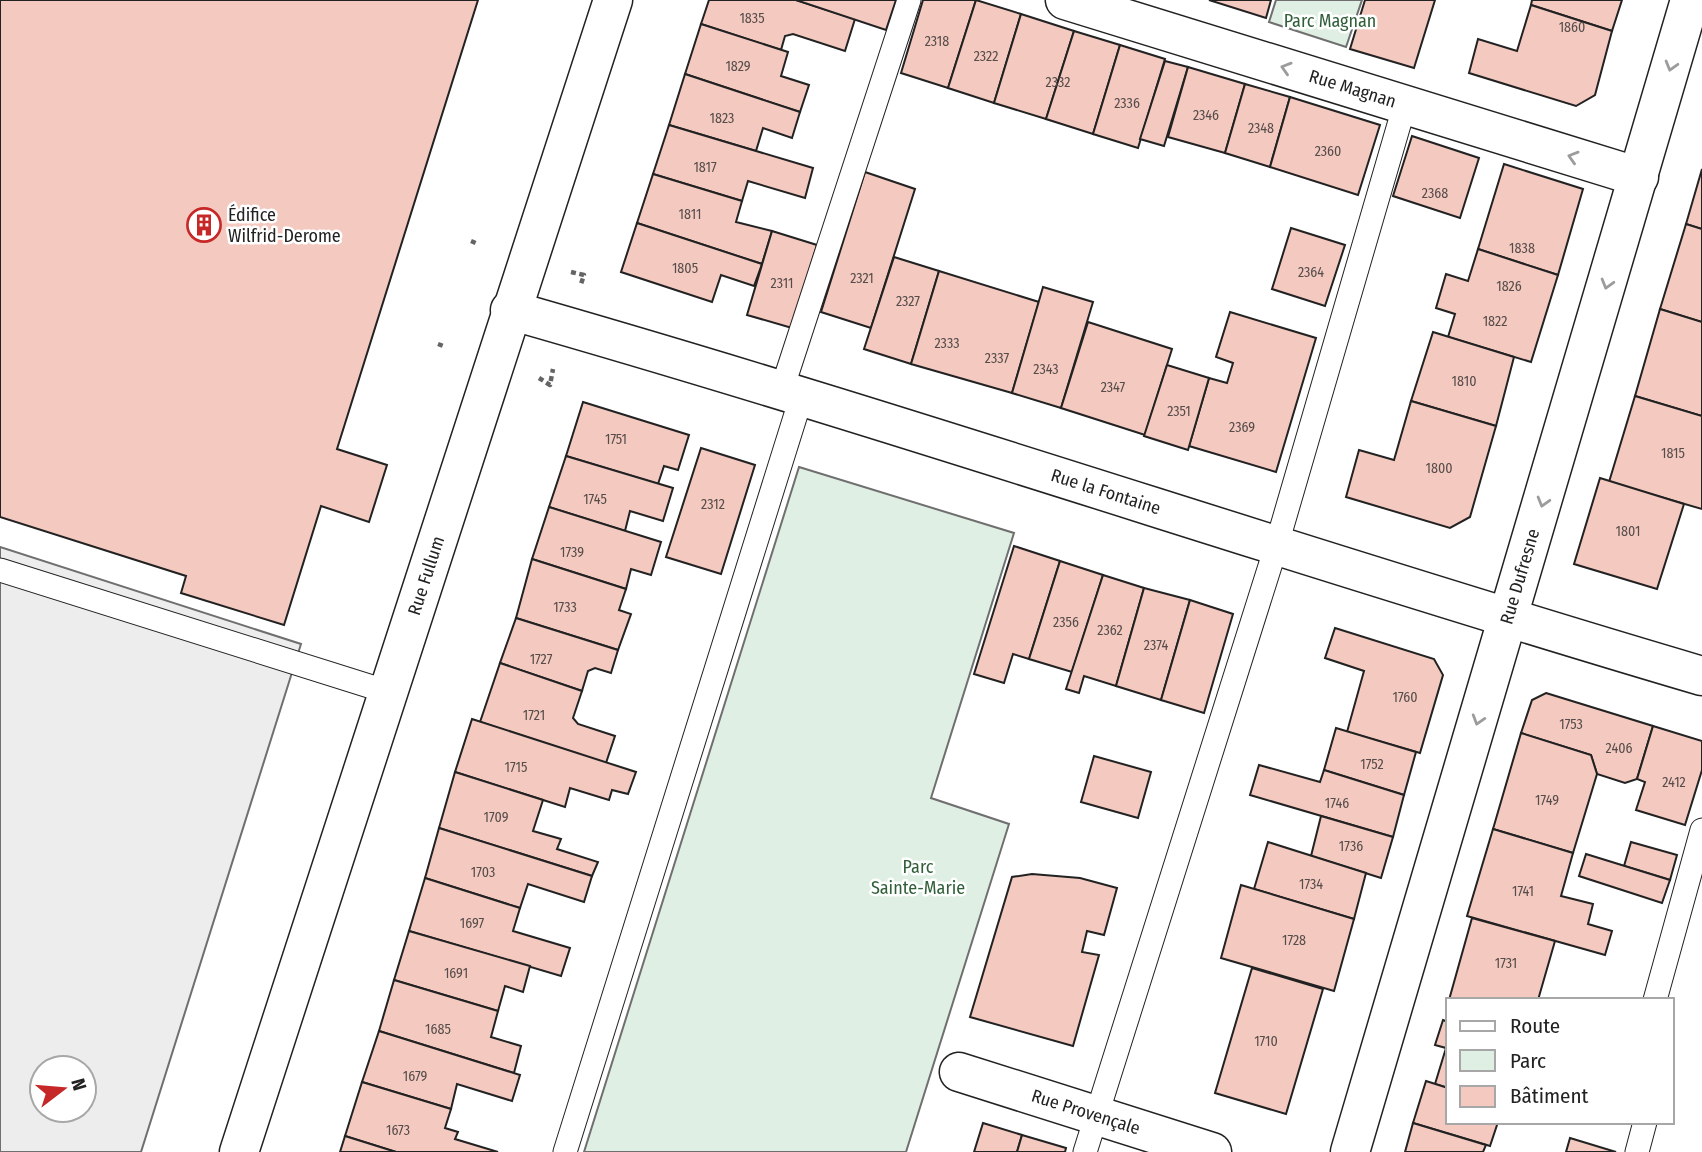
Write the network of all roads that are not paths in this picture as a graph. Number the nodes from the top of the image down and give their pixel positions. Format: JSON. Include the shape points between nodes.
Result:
{"nodes":[{"id":1,"x":612,"y":0,"type":"edge"},
{"id":2,"x":909,"y":0,"type":"edge"},
{"id":3,"x":1065,"y":0,"type":"edge"},
{"id":4,"x":1690,"y":0,"type":"edge"},
{"id":5,"x":1405,"y":104,"type":"junction"},
{"id":6,"x":1639,"y":177,"type":"junction"},
{"id":7,"x":510,"y":310,"type":"junction"},
{"id":8,"x":792,"y":392,"type":"junction"},
{"id":9,"x":1276,"y":547,"type":"junction"},
{"id":10,"x":0,"y":570,"type":"edge"},
{"id":11,"x":1509,"y":620,"type":"junction"},
{"id":12,"x":1702,"y":676,"type":"edge"},
{"id":13,"x":388,"y":692,"type":"junction"},
{"id":14,"x":1702,"y":830,"type":"edge"},
{"id":15,"x":1656,"y":998,"type":"edge"},
{"id":16,"x":958,"y":1072,"type":"dead end"},
{"id":17,"x":1096,"y":1116,"type":"junction"},
{"id":18,"x":1644,"y":1124,"type":"edge"},
{"id":19,"x":239,"y":1152,"type":"edge"},
{"id":20,"x":565,"y":1152,"type":"edge"},
{"id":21,"x":1085,"y":1152,"type":"edge"},
{"id":22,"x":1212,"y":1152,"type":"edge"},
{"id":23,"x":1350,"y":1152,"type":"edge"},
{"id":24,"x":1637,"y":1152,"type":"edge"}],
"edges":[{"from":1,"to":7,"type":"street","name":"Rue Fullum"},
{"from":2,"to":8,"type":"lane"},
{"from":5,"to":3,"type":"street","name":"Rue Magnan","one_way":true},
{"from":4,"to":6,"type":"street","name":"Rue Dufresne","one_way":true},
{"from":6,"to":5,"type":"street","name":"Rue Magnan","one_way":true},
{"from":5,"to":9,"type":"lane"},
{"from":6,"to":11,"type":"street","name":"Rue Dufresne","one_way":true},
{"from":7,"to":8,"type":"street","name":"Rue la Fontaine"},
{"from":7,"to":13,"type":"street","name":"Rue Fullum"},
{"from":8,"to":9,"type":"street","name":"Rue la Fontaine"},
{"from":8,"to":20,"type":"lane"},
{"from":9,"to":11,"type":"street","name":"Rue la Fontaine"},
{"from":9,"to":17,"type":"lane"},
{"from":10,"to":13,"type":"lane"},
{"from":11,"to":12,"type":"street","name":"Rue la Fontaine"},
{"from":11,"to":23,"type":"street","name":"Rue Dufresne","one_way":true},
{"from":13,"to":19,"type":"street","name":"Rue Fullum"},
{"from":14,"to":15,"type":"lane"},
{"from":16,"to":17,"type":"street","name":"Rue Provençale"},
{"from":17,"to":21,"type":"lane"},
{"from":17,"to":22,"type":"street","name":"Rue Provençale"},
{"from":18,"to":24,"type":"lane"}]}
